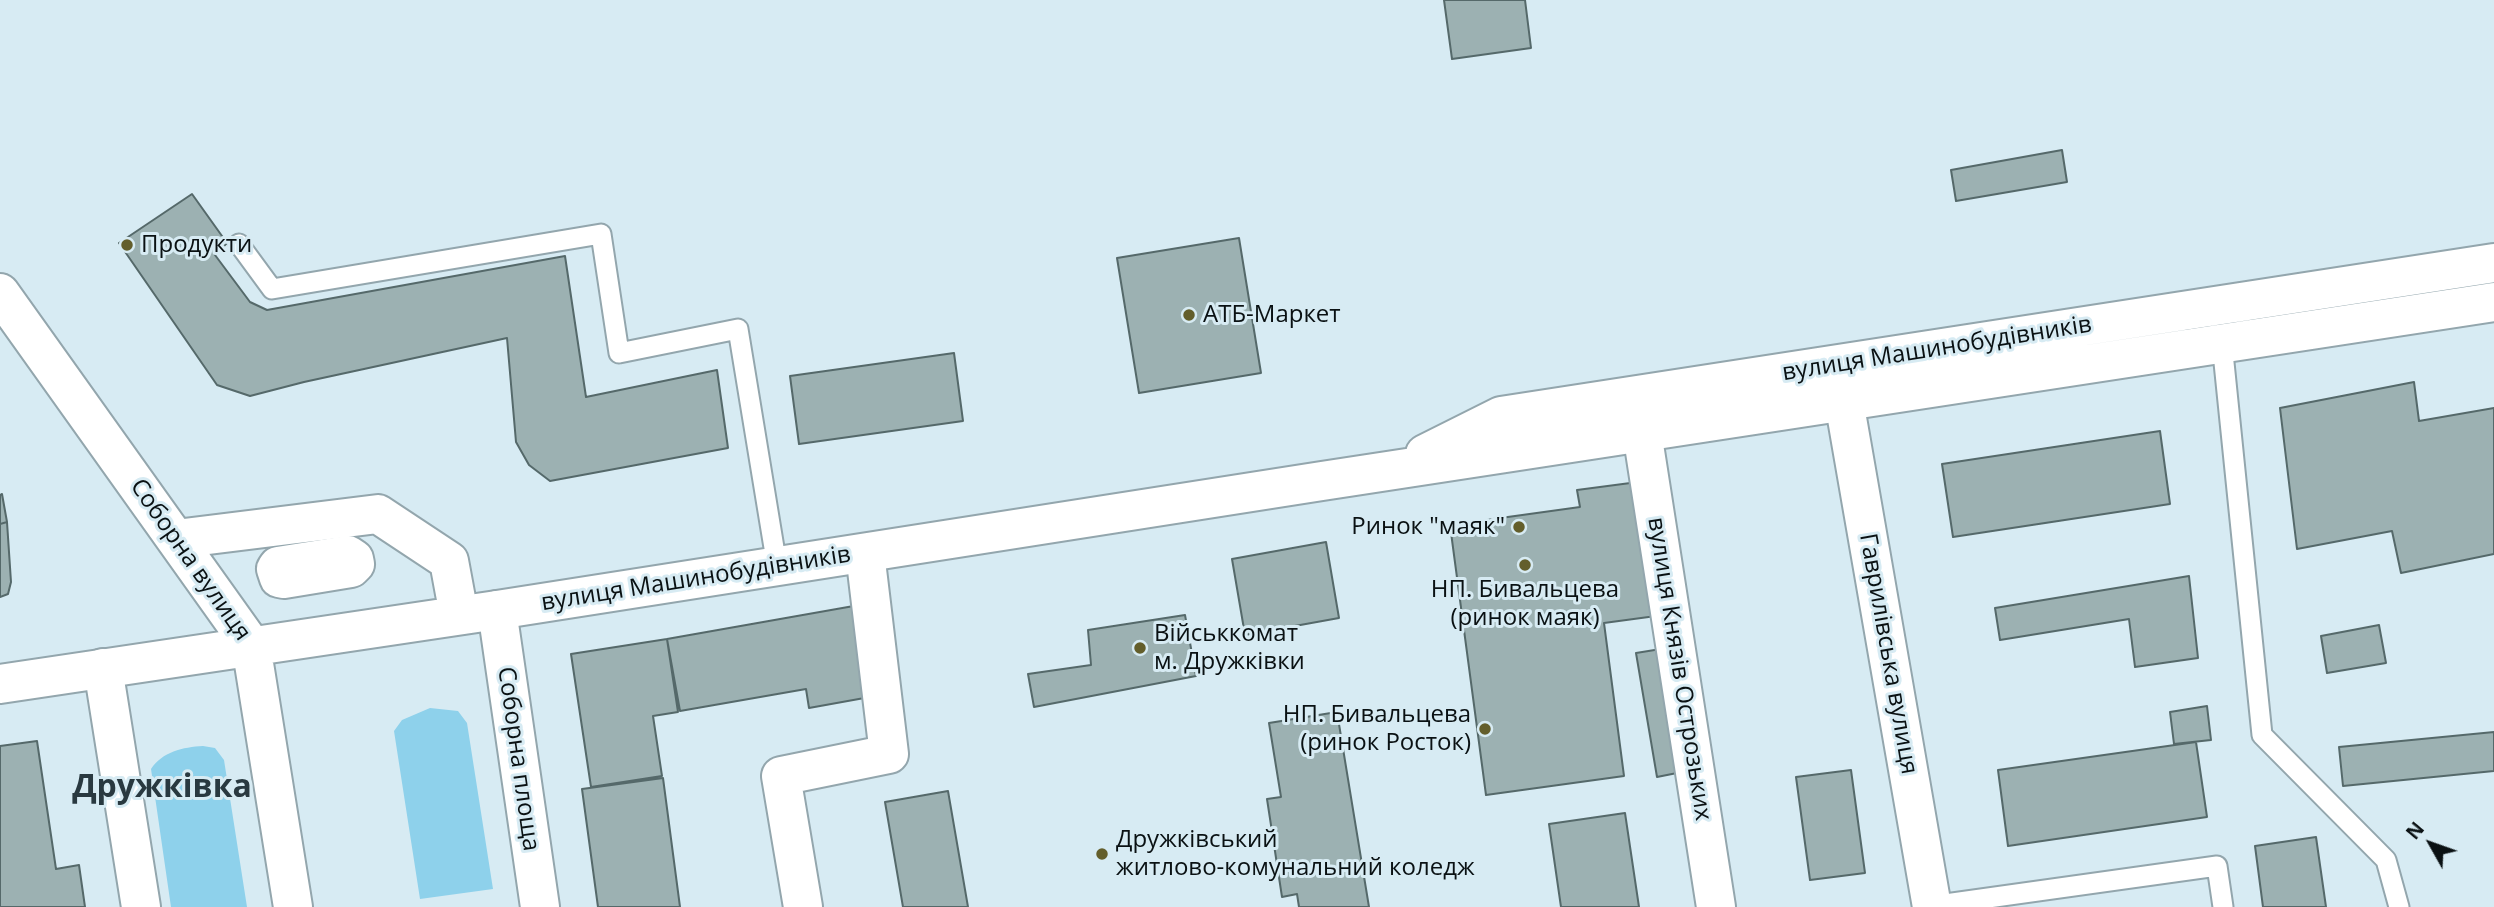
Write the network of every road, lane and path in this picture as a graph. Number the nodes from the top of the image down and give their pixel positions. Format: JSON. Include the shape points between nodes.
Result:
{"nodes":[{"id":1,"x":239,"y":244,"type":"dead end"},
{"id":2,"x":2494,"y":263,"type":"edge"},
{"id":3,"x":0,"y":293,"type":"edge"},
{"id":4,"x":2494,"y":302,"type":"edge"},
{"id":5,"x":2222,"y":343,"type":"junction"},
{"id":6,"x":1844,"y":401,"type":"junction"},
{"id":7,"x":1642,"y":432,"type":"junction"},
{"id":8,"x":1391,"y":470,"type":"junction"},
{"id":9,"x":176,"y":539,"type":"junction"},
{"id":10,"x":865,"y":553,"type":"junction"},
{"id":11,"x":777,"y":566,"type":"junction"},
{"id":12,"x":497,"y":610,"type":"junction"},
{"id":13,"x":459,"y":615,"type":"junction"},
{"id":14,"x":251,"y":645,"type":"junction"},
{"id":15,"x":103,"y":668,"type":"junction"},
{"id":16,"x":0,"y":684,"type":"edge"},
{"id":17,"x":1932,"y":906,"type":"edge"},
{"id":18,"x":141,"y":907,"type":"edge"},
{"id":19,"x":293,"y":907,"type":"edge"},
{"id":20,"x":540,"y":907,"type":"edge"},
{"id":21,"x":803,"y":907,"type":"edge"},
{"id":22,"x":1716,"y":907,"type":"edge"},
{"id":23,"x":2223,"y":907,"type":"edge"},
{"id":24,"x":2399,"y":907,"type":"edge"}],
"edges":[{"from":1,"to":11,"type":"lane","via":[[272,289],[601,234],[619,353],[738,329]]},
{"from":2,"to":8,"type":"street","name":"вулиця Машинобудівників","via":[[1501,416]]},
{"from":3,"to":9,"type":"street","name":"Соборна вулиця"},
{"from":4,"to":5,"type":"street","name":"вулиця Машинобудівників"},
{"from":5,"to":6,"type":"street","name":"вулиця Машинобудівників"},
{"from":5,"to":24,"type":"lane","via":[[2262,735],[2386,860]]},
{"from":6,"to":7,"type":"street","name":"вулиця Машинобудівників"},
{"from":6,"to":17,"type":"street","name":"Гаврилівська вулиця"},
{"from":7,"to":8,"type":"street","name":"вулиця Машинобудівників"},
{"from":7,"to":22,"type":"street","name":"вулиця Князів Острозьких"},
{"from":8,"to":10,"type":"street","name":"вулиця Машинобудівників"},
{"from":9,"to":13,"type":"street","via":[[378,514],[449,561]]},
{"from":9,"to":14,"type":"street","name":"Соборна вулиця"},
{"from":10,"to":11,"type":"street","name":"вулиця Машинобудівників"},
{"from":10,"to":21,"type":"street","via":[[889,754],[782,776]]},
{"from":11,"to":12,"type":"street","name":"вулиця Машинобудівників"},
{"from":12,"to":13,"type":"street","name":"вулиця Машинобудівників"},
{"from":12,"to":20,"type":"street","name":"Соборна площа"},
{"from":13,"to":14,"type":"street","name":"вулиця Машинобудівників"},
{"from":14,"to":15,"type":"street","name":"вулиця Машинобудівників"},
{"from":14,"to":19,"type":"street","name":"Соборна вулиця"},
{"from":15,"to":16,"type":"street","name":"вулиця Машинобудівників"},
{"from":15,"to":18,"type":"street"},
{"from":17,"to":23,"type":"lane","via":[[2217,866]]}]}
